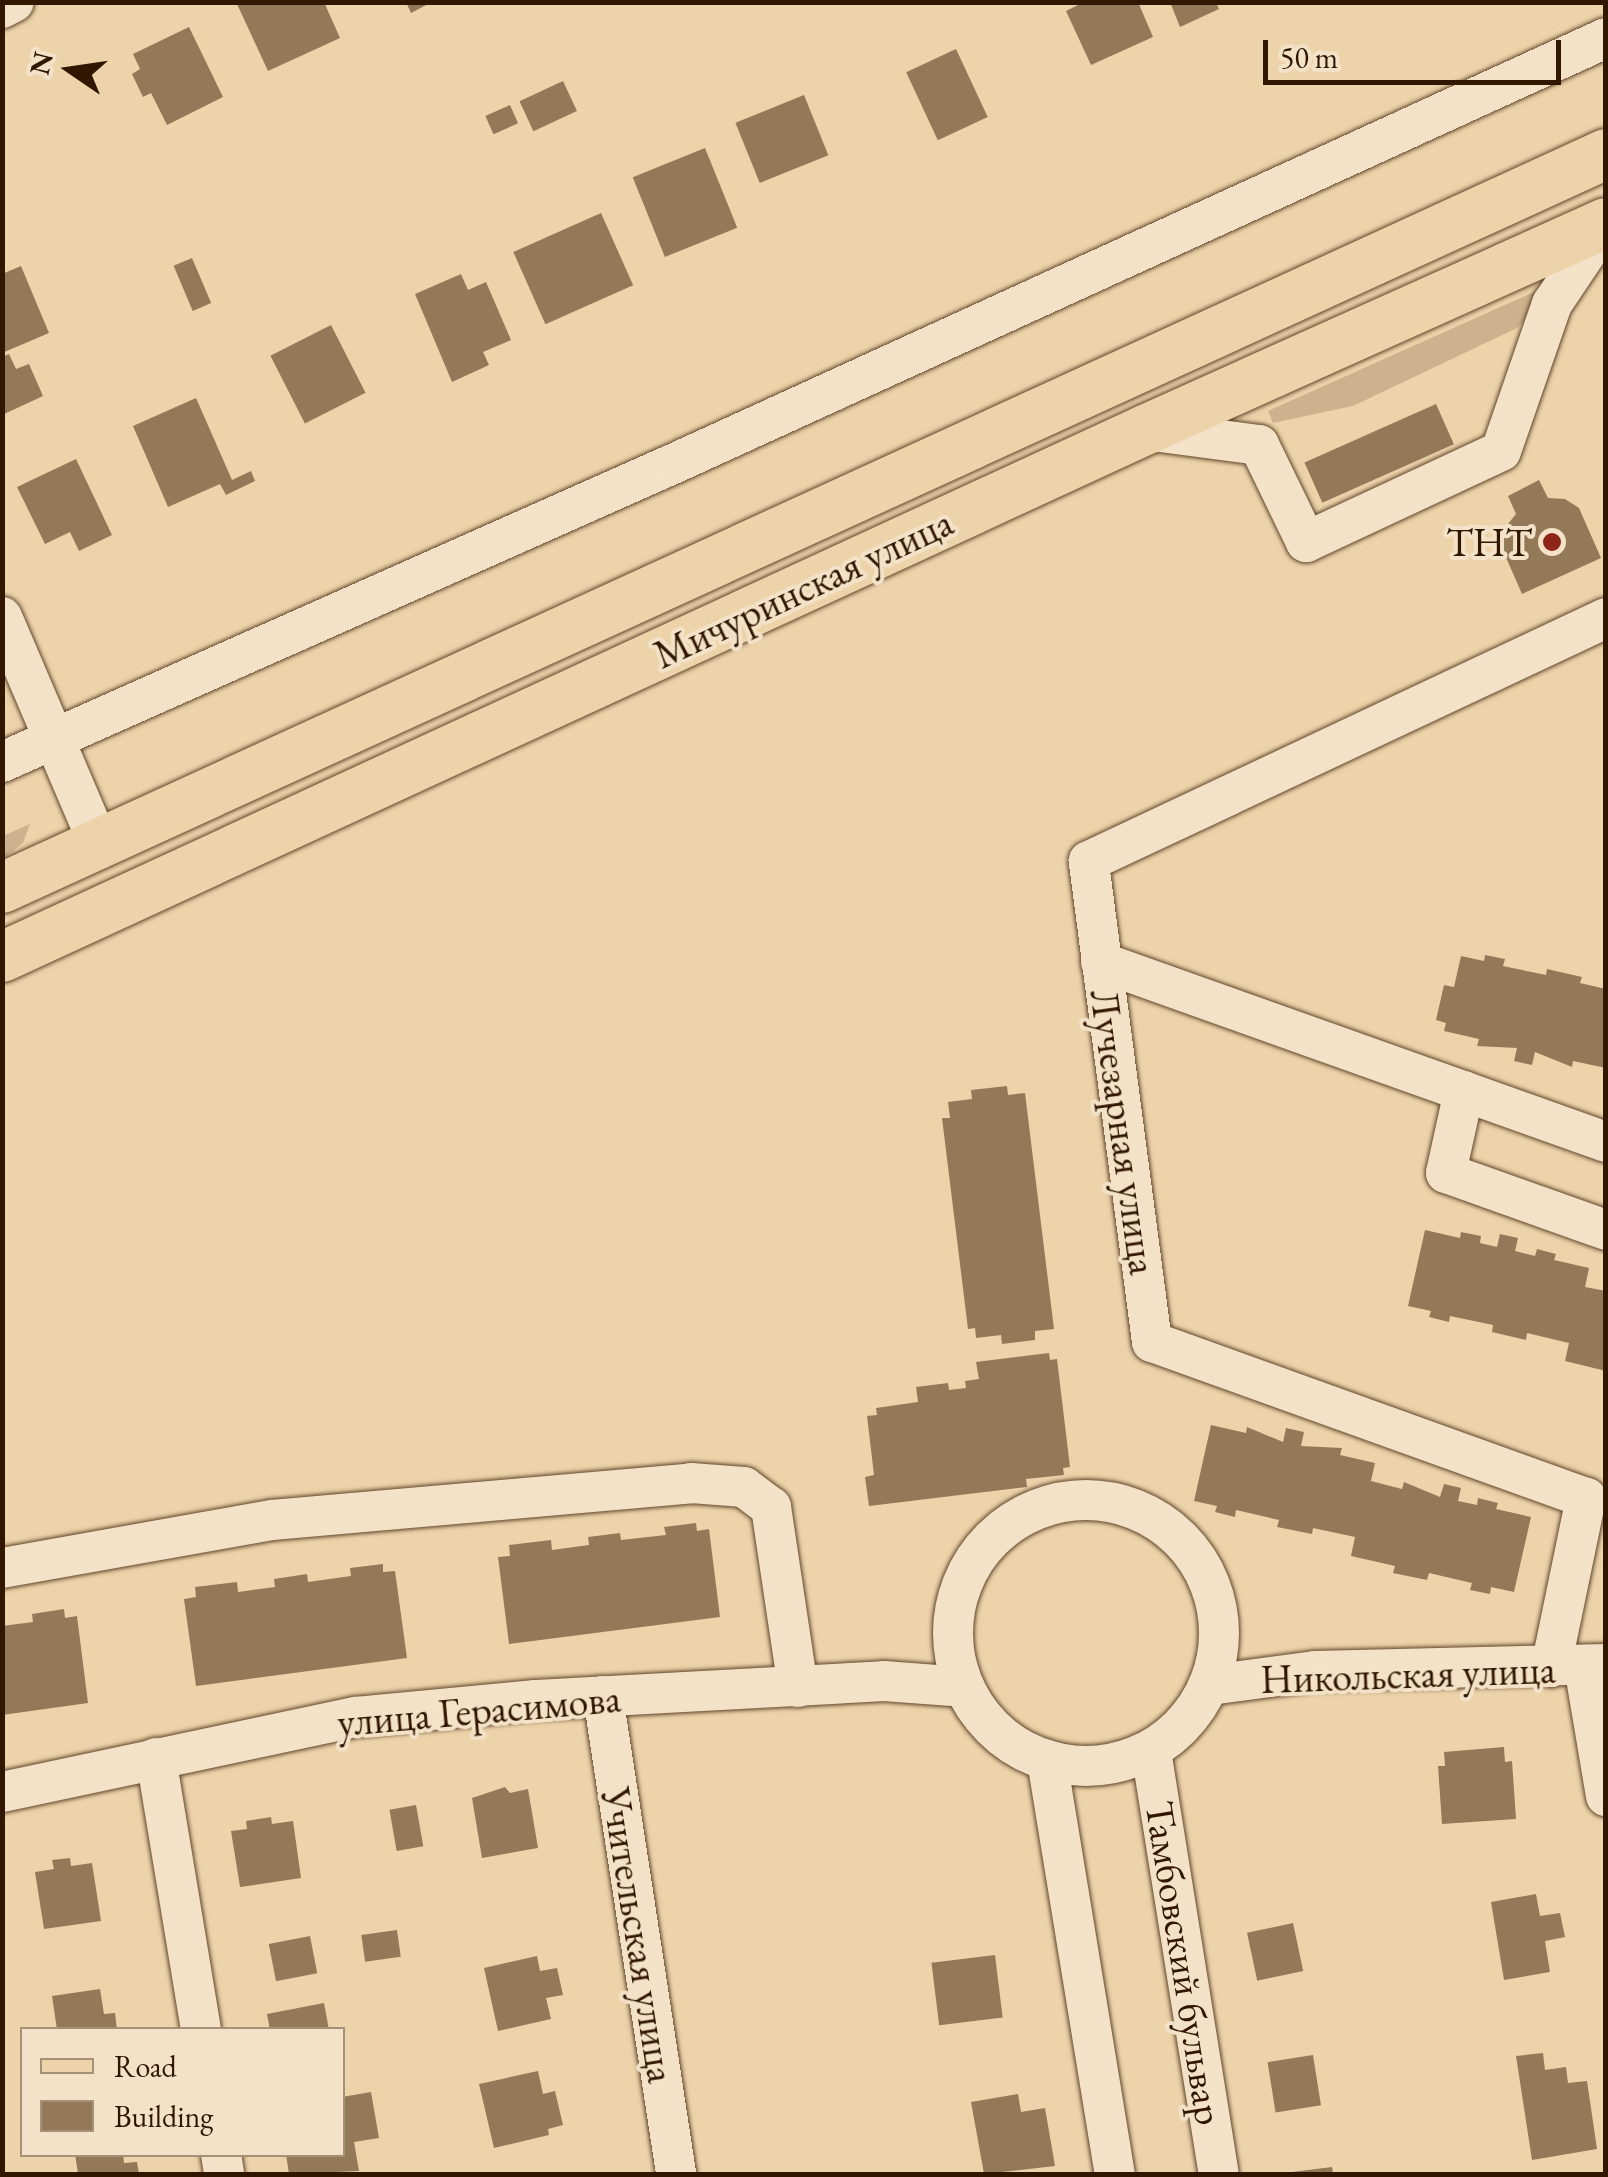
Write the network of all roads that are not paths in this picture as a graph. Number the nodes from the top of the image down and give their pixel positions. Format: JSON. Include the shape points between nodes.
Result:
{"nodes":[{"id":1,"x":14,"y":2,"type":"edge"},
{"id":2,"x":2,"y":8,"type":"edge"},
{"id":3,"x":1606,"y":38,"type":"edge"},
{"id":4,"x":1606,"y":154,"type":"edge"},
{"id":5,"x":1606,"y":223,"type":"edge"},
{"id":6,"x":1144,"y":430,"type":"junction"},
{"id":7,"x":2,"y":617,"type":"edge"},
{"id":8,"x":1606,"y":618,"type":"edge"},
{"id":9,"x":52,"y":738,"type":"junction"},
{"id":10,"x":2,"y":762,"type":"edge"},
{"id":11,"x":99,"y":844,"type":"junction"},
{"id":12,"x":2,"y":888,"type":"edge"},
{"id":13,"x":2,"y":957,"type":"edge"},
{"id":14,"x":1102,"y":962,"type":"junction"},
{"id":15,"x":1464,"y":1092,"type":"junction"},
{"id":16,"x":1606,"y":1142,"type":"edge"},
{"id":17,"x":1606,"y":1230,"type":"edge"},
{"id":18,"x":2,"y":1568,"type":"edge"},
{"id":19,"x":1580,"y":1666,"type":"edge"},
{"id":20,"x":1210,"y":1685,"type":"junction"},
{"id":21,"x":798,"y":1687,"type":"junction"},
{"id":22,"x":963,"y":1687,"type":"junction"},
{"id":23,"x":603,"y":1696,"type":"junction"},
{"id":24,"x":1151,"y":1751,"type":"junction"},
{"id":25,"x":156,"y":1758,"type":"junction"},
{"id":26,"x":1047,"y":1760,"type":"junction"},
{"id":27,"x":2,"y":1792,"type":"edge"},
{"id":28,"x":1606,"y":1796,"type":"edge"},
{"id":29,"x":201,"y":2027,"type":"edge"},
{"id":30,"x":676,"y":2174,"type":"edge"},
{"id":31,"x":1114,"y":2174,"type":"edge"},
{"id":32,"x":1219,"y":2174,"type":"edge"}],
"edges":[{"from":1,"to":2,"type":"street"},
{"from":3,"to":9,"type":"street","via":[[674,464]]},
{"from":4,"to":11,"type":"main road","name":"Мичуринская улица"},
{"from":5,"to":6,"type":"main road","name":"Мичуринская улица"},
{"from":5,"to":6,"type":"street","via":[[1552,304],[1500,451],[1306,542],[1259,445]]},
{"from":6,"to":13,"type":"main road","name":"Мичуринская улица"},
{"from":7,"to":9,"type":"street"},
{"from":8,"to":14,"type":"street","name":"Лучезарная улица","via":[[1089,861]]},
{"from":9,"to":10,"type":"street"},
{"from":9,"to":11,"type":"street"},
{"from":11,"to":12,"type":"main road","name":"Мичуринская улица"},
{"from":14,"to":15,"type":"street"},
{"from":14,"to":19,"type":"street","name":"Лучезарная улица","via":[[1152,1342],[1586,1498]]},
{"from":15,"to":16,"type":"street"},
{"from":15,"to":17,"type":"street","via":[[1446,1173]]},
{"from":18,"to":21,"type":"street","via":[[272,1520],[691,1483],[744,1487],[771,1508]]},
{"from":19,"to":20,"type":"street","name":"Никольская улица","via":[[1315,1671]]},
{"from":19,"to":28,"type":"street"},
{"from":20,"to":22,"type":"street","via":[[1220,1642],[1215,1598],[1197,1558],[1167,1526],[1128,1505],[1085,1498],[1042,1506],[1003,1527],[974,1560],[956,1600],[953,1656]]},
{"from":20,"to":24,"type":"street","via":[[1186,1723]]},
{"from":21,"to":22,"type":"street","name":"улица Герасимова","via":[[884,1681]]},
{"from":21,"to":23,"type":"street","name":"улица Герасимова"},
{"from":22,"to":26,"type":"street","via":[[987,1724],[1022,1752]]},
{"from":23,"to":25,"type":"street","name":"улица Герасимова","via":[[356,1718]]},
{"from":23,"to":30,"type":"street","name":"Учительская улица"},
{"from":24,"to":26,"type":"street","via":[[1109,1766]]},
{"from":24,"to":32,"type":"street","name":"Тамбовский бульвар"},
{"from":25,"to":27,"type":"street","name":"улица Герасимова"},
{"from":25,"to":29,"type":"street"},
{"from":26,"to":31,"type":"street"}]}
